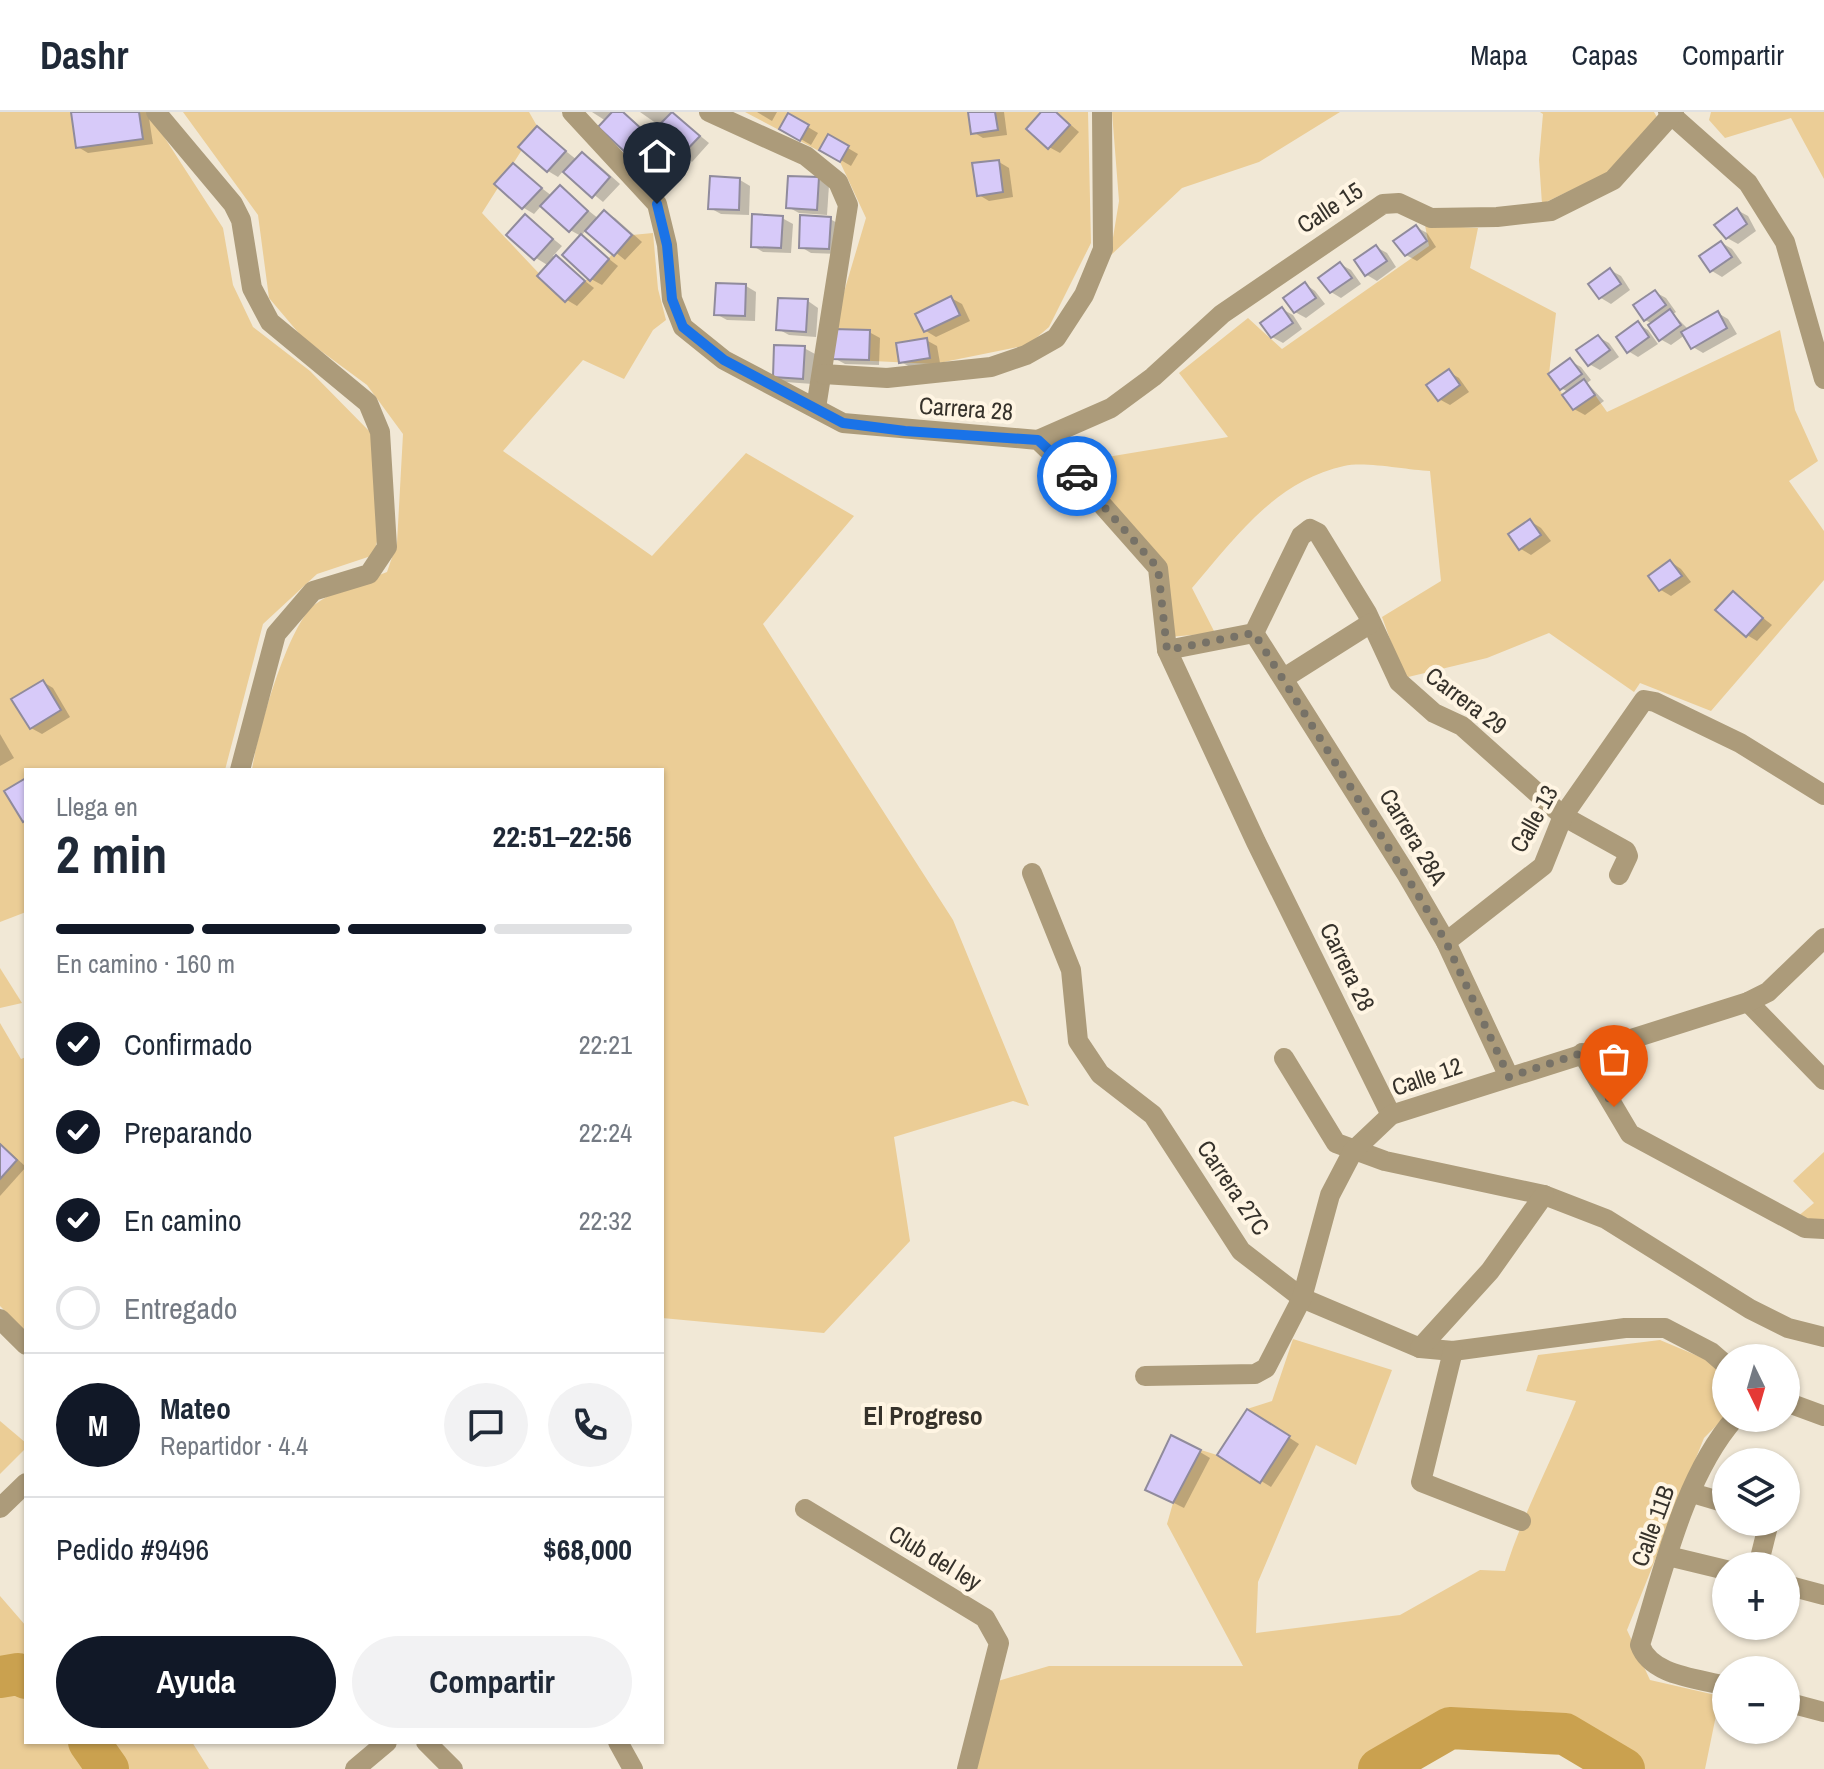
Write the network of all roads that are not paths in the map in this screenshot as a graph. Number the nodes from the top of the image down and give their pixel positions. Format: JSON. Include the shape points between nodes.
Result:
{"nodes":[{"id":1,"x":156,"y":112,"type":"edge"},
{"id":2,"x":572,"y":112,"type":"edge"},
{"id":3,"x":709,"y":112,"type":"edge"},
{"id":4,"x":1102,"y":112,"type":"edge"},
{"id":5,"x":1671,"y":114,"type":"edge"},
{"id":6,"x":823,"y":374,"type":"junction"},
{"id":7,"x":1824,"y":379,"type":"edge"},
{"id":8,"x":816,"y":408,"type":"junction"},
{"id":9,"x":1038,"y":440,"type":"junction"},
{"id":10,"x":1371,"y":623,"type":"junction"},
{"id":11,"x":1254,"y":633,"type":"junction"},
{"id":12,"x":1167,"y":650,"type":"junction"},
{"id":13,"x":1284,"y":678,"type":"junction"},
{"id":14,"x":241,"y":768,"type":"edge"},
{"id":15,"x":1824,"y":795,"type":"edge"},
{"id":16,"x":1563,"y":816,"type":"junction"},
{"id":17,"x":1032,"y":873,"type":"dead end"},
{"id":18,"x":1619,"y":875,"type":"dead end"},
{"id":19,"x":1824,"y":938,"type":"edge"},
{"id":20,"x":1446,"y":942,"type":"junction"},
{"id":21,"x":1748,"y":1002,"type":"junction"},
{"id":22,"x":1582,"y":1053,"type":"junction"},
{"id":23,"x":1284,"y":1058,"type":"dead end"},
{"id":24,"x":1509,"y":1077,"type":"junction"},
{"id":25,"x":1824,"y":1080,"type":"edge"},
{"id":26,"x":1391,"y":1115,"type":"junction"},
{"id":27,"x":1353,"y":1151,"type":"junction"},
{"id":28,"x":1544,"y":1195,"type":"junction"},
{"id":29,"x":1823,"y":1230,"type":"edge"},
{"id":30,"x":1302,"y":1298,"type":"junction"},
{"id":31,"x":0,"y":1319,"type":"edge"},
{"id":32,"x":1824,"y":1337,"type":"edge"},
{"id":33,"x":24,"y":1343,"type":"edge"},
{"id":34,"x":1420,"y":1348,"type":"junction"},
{"id":35,"x":1453,"y":1351,"type":"junction"},
{"id":36,"x":1712,"y":1353,"type":"edge"},
{"id":37,"x":1145,"y":1376,"type":"dead end"},
{"id":38,"x":1800,"y":1407,"type":"edge"},
{"id":39,"x":1824,"y":1416,"type":"edge"},
{"id":40,"x":1723,"y":1432,"type":"edge"},
{"id":41,"x":24,"y":1485,"type":"edge"},
{"id":42,"x":1692,"y":1493,"type":"junction"},
{"id":43,"x":1712,"y":1499,"type":"edge"},
{"id":44,"x":0,"y":1508,"type":"edge"},
{"id":45,"x":805,"y":1509,"type":"dead end"},
{"id":46,"x":1521,"y":1521,"type":"dead end"},
{"id":47,"x":1668,"y":1556,"type":"junction"},
{"id":48,"x":1712,"y":1567,"type":"edge"},
{"id":49,"x":1800,"y":1589,"type":"edge"},
{"id":50,"x":1824,"y":1595,"type":"edge"},
{"id":51,"x":1712,"y":1682,"type":"edge"},
{"id":52,"x":1800,"y":1706,"type":"edge"},
{"id":53,"x":1824,"y":1712,"type":"edge"},
{"id":54,"x":385,"y":1744,"type":"edge"},
{"id":55,"x":428,"y":1744,"type":"edge"},
{"id":56,"x":619,"y":1744,"type":"edge"},
{"id":57,"x":355,"y":1769,"type":"edge"},
{"id":58,"x":453,"y":1769,"type":"edge"},
{"id":59,"x":633,"y":1769,"type":"edge"},
{"id":60,"x":967,"y":1769,"type":"edge"}],
"edges":[{"from":1,"to":14,"type":"street","via":[[233,204],[241,220],[252,288],[270,322],[368,403],[380,432],[387,547],[369,574],[313,591],[276,634]]},
{"from":2,"to":8,"type":"street","name":"Carrera 28","via":[[657,204],[672,299],[683,327],[724,360]]},
{"from":3,"to":6,"type":"street","via":[[806,156],[838,182],[848,205]]},
{"from":4,"to":6,"type":"street","via":[[1103,249],[1084,295],[1056,338],[991,367],[887,378]]},
{"from":5,"to":7,"type":"street","via":[[1748,183],[1785,242]]},
{"from":5,"to":9,"type":"street","name":"Calle 15","via":[[1613,180],[1551,211],[1431,218],[1399,203],[1383,204],[1222,314],[1111,408]]},
{"from":6,"to":8,"type":"street"},
{"from":8,"to":9,"type":"street","name":"Carrera 28","via":[[843,423]]},
{"from":9,"to":12,"type":"street","name":"Carrera 28","via":[[1068,466],[1158,568]]},
{"from":10,"to":11,"type":"street","name":"Carrera 29","via":[[1318,533],[1310,529],[1301,536]]},
{"from":10,"to":13,"type":"street"},
{"from":10,"to":16,"type":"street","name":"Carrera 29","via":[[1399,682],[1434,713],[1462,726]]},
{"from":11,"to":12,"type":"street"},
{"from":11,"to":13,"type":"street","name":"Carrera 28A"},
{"from":12,"to":26,"type":"street","name":"Carrera 28"},
{"from":13,"to":20,"type":"street","name":"Carrera 28A"},
{"from":15,"to":16,"type":"street","name":"Calle 13","via":[[1740,743],[1644,700]]},
{"from":16,"to":18,"type":"street","name":"Carrera 29","via":[[1628,853]]},
{"from":16,"to":20,"type":"street","name":"Calle 13","via":[[1543,866]]},
{"from":17,"to":30,"type":"street","name":"Carrera 27C","via":[[1071,970],[1078,1041],[1100,1074],[1153,1115],[1241,1251]]},
{"from":19,"to":21,"type":"street","name":"Calle 12","via":[[1768,992]]},
{"from":20,"to":24,"type":"street","name":"Carrera 28A"},
{"from":21,"to":22,"type":"street","name":"Calle 12"},
{"from":21,"to":25,"type":"street"},
{"from":22,"to":24,"type":"street","name":"Calle 12"},
{"from":22,"to":29,"type":"street","via":[[1630,1134],[1805,1228]]},
{"from":23,"to":27,"type":"street","via":[[1336,1143]]},
{"from":24,"to":26,"type":"street","name":"Calle 12"},
{"from":26,"to":27,"type":"street","name":"Calle 12"},
{"from":27,"to":28,"type":"street"},
{"from":27,"to":30,"type":"street","name":"Calle 12","via":[[1330,1195]]},
{"from":28,"to":32,"type":"street","via":[[1606,1219],[1750,1309],[1788,1328]]},
{"from":28,"to":34,"type":"street","via":[[1490,1271]]},
{"from":30,"to":34,"type":"street","name":"Carrera 27C"},
{"from":30,"to":37,"type":"street","name":"Calle 12","via":[[1266,1368],[1255,1374]]},
{"from":31,"to":33,"type":"street"},
{"from":34,"to":35,"type":"street","name":"Carrera 27C"},
{"from":35,"to":36,"type":"street","name":"Carrera 27C","via":[[1625,1328],[1665,1328]]},
{"from":35,"to":46,"type":"street","via":[[1421,1482]]},
{"from":38,"to":39,"type":"street"},
{"from":40,"to":42,"type":"street","name":"Calle 11B","via":[[1711,1445]]},
{"from":41,"to":44,"type":"street"},
{"from":42,"to":43,"type":"street"},
{"from":42,"to":47,"type":"street","name":"Calle 11B"},
{"from":45,"to":60,"type":"street","name":"Club del ley","via":[[985,1618],[999,1643]]},
{"from":47,"to":48,"type":"street"},
{"from":47,"to":51,"type":"street","name":"Calle 11B","via":[[1640,1645],[1645,1660]]},
{"from":49,"to":50,"type":"street"},
{"from":52,"to":53,"type":"street"},
{"from":54,"to":57,"type":"street"},
{"from":55,"to":58,"type":"street"},
{"from":56,"to":59,"type":"street"}]}
